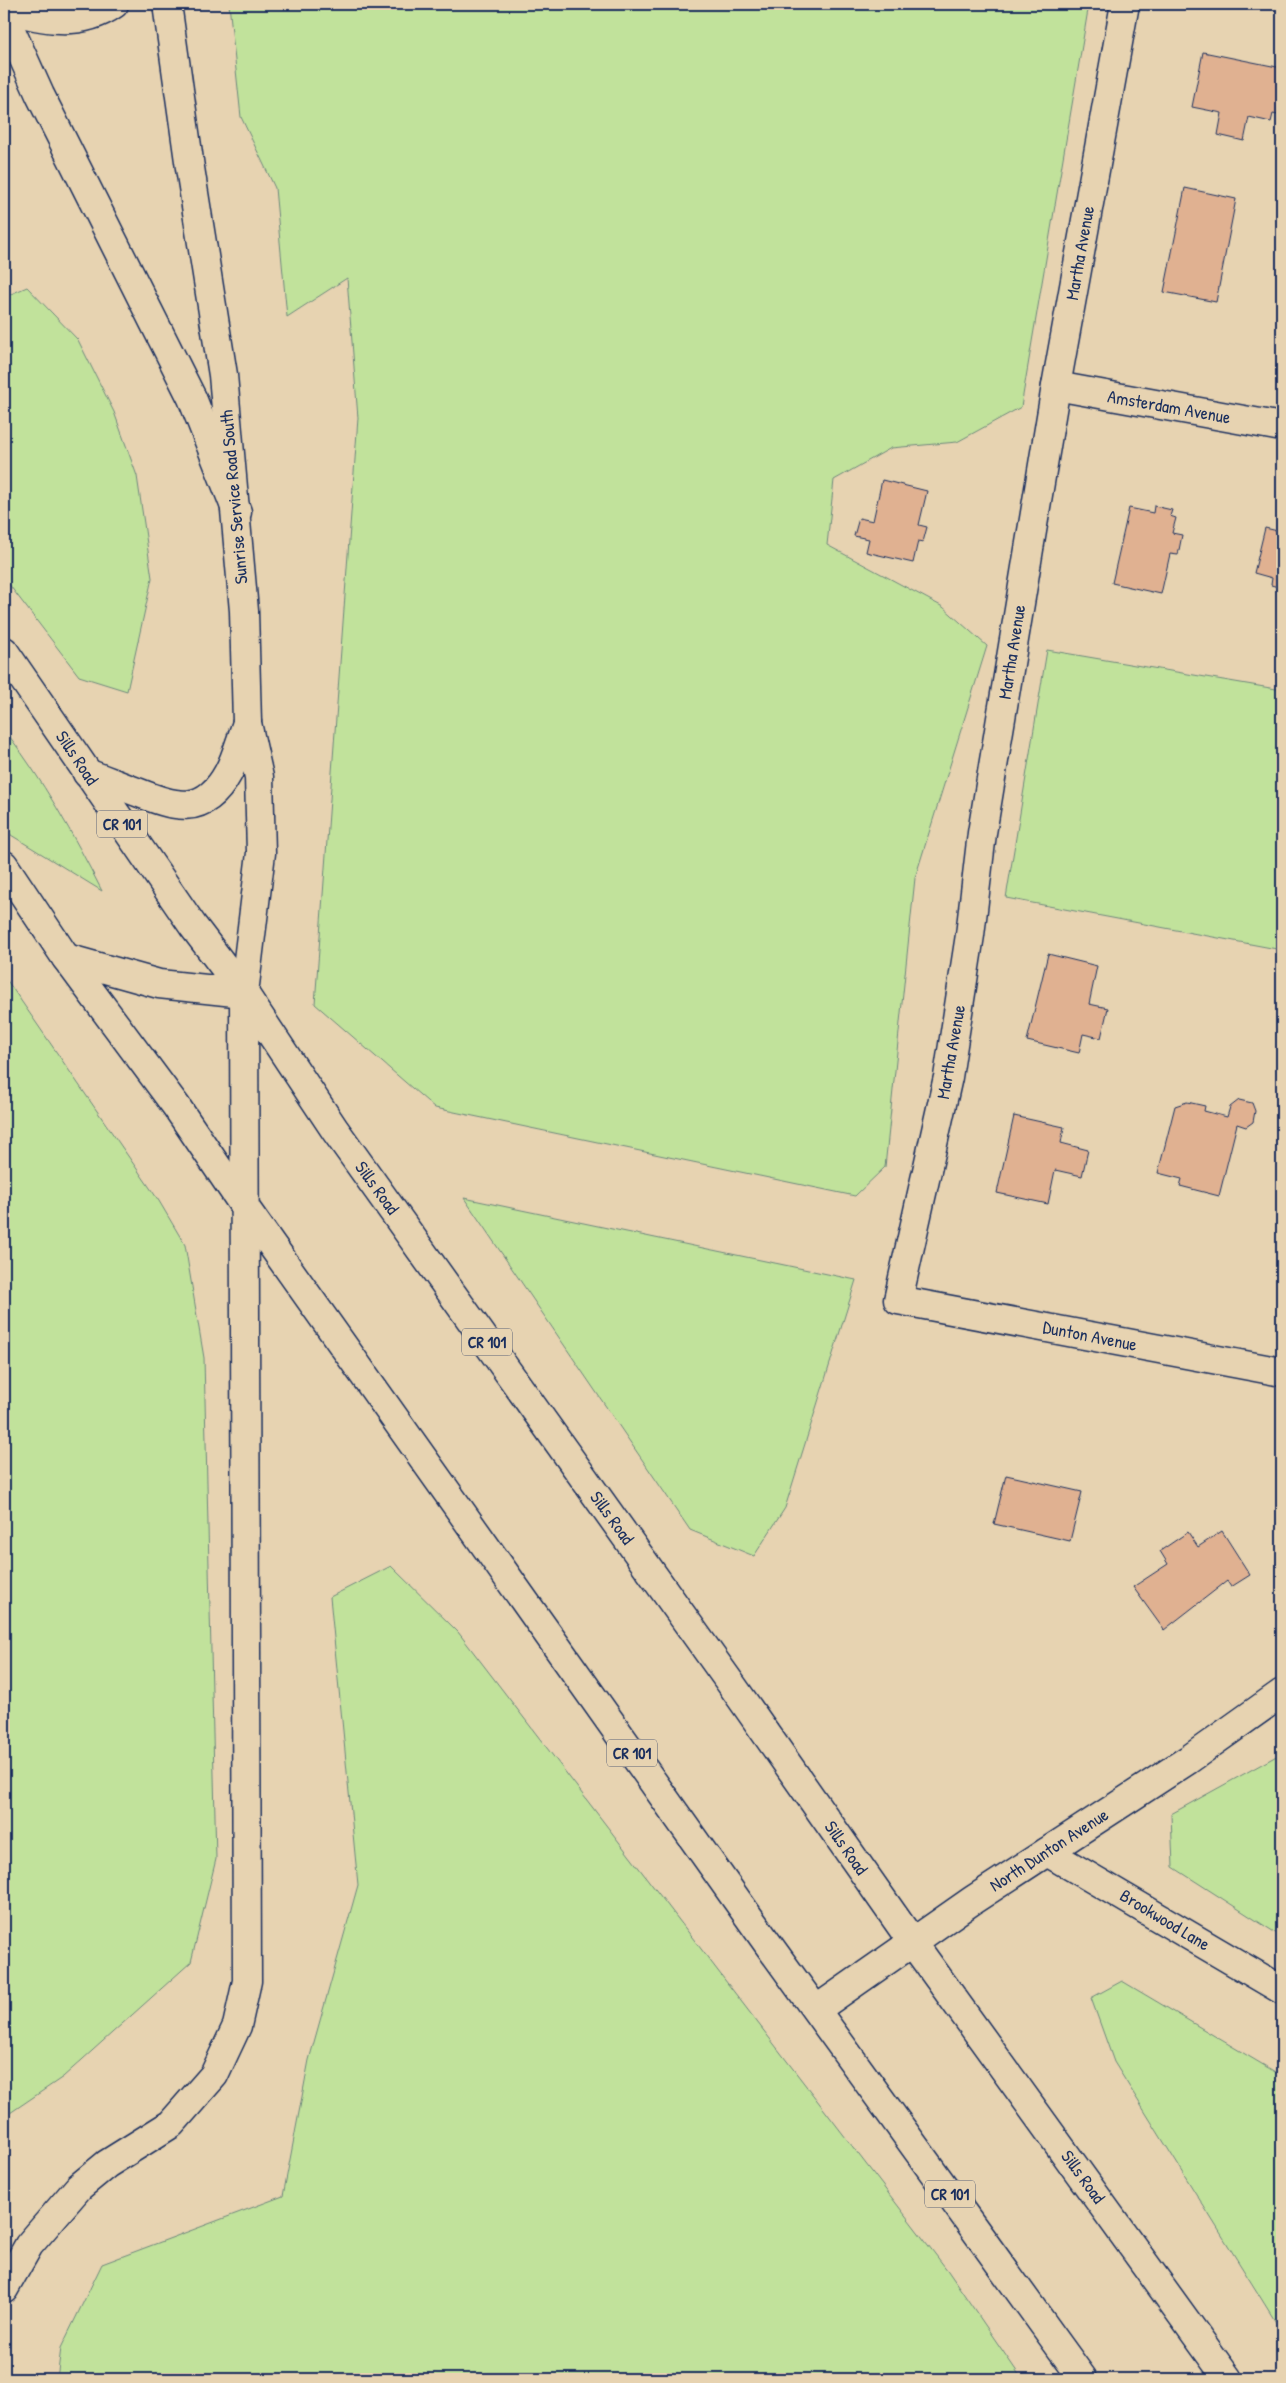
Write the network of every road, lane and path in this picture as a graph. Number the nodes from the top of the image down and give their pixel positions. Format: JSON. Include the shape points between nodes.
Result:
{"nodes":[{"id":1,"x":114,"y":4,"type":"edge"},
{"id":2,"x":168,"y":4,"type":"edge"},
{"id":3,"x":1125,"y":4,"type":"edge"},
{"id":4,"x":4,"y":8,"type":"edge"},
{"id":5,"x":4,"y":15,"type":"edge"},
{"id":6,"x":1056,"y":386,"type":"junction"},
{"id":7,"x":1282,"y":427,"type":"edge"},
{"id":8,"x":237,"y":512,"type":"junction"},
{"id":9,"x":4,"y":652,"type":"edge"},
{"id":10,"x":247,"y":723,"type":"junction"},
{"id":11,"x":87,"y":773,"type":"junction"},
{"id":12,"x":4,"y":865,"type":"edge"},
{"id":13,"x":66,"y":958,"type":"junction"},
{"id":14,"x":244,"y":993,"type":"junction"},
{"id":15,"x":244,"y":1206,"type":"junction"},
{"id":16,"x":898,"y":1300,"type":"joint"},
{"id":17,"x":1282,"y":1372,"type":"edge"},
{"id":18,"x":1282,"y":1693,"type":"edge"},
{"id":19,"x":1047,"y":1852,"type":"junction"},
{"id":20,"x":913,"y":1942,"type":"junction"},
{"id":21,"x":1282,"y":1990,"type":"edge"},
{"id":22,"x":817,"y":2009,"type":"junction"},
{"id":23,"x":4,"y":2289,"type":"edge"},
{"id":24,"x":1083,"y":2379,"type":"edge"},
{"id":25,"x":1228,"y":2379,"type":"edge"}],
"edges":[{"from":1,"to":4,"type":"main road","via":[[84,18],[61,20],[39,18]]},
{"from":2,"to":8,"type":"main road","name":"Sunrise Service Road South","via":[[223,375]]},
{"from":3,"to":6,"type":"main road","name":"Martha Avenue"},
{"from":5,"to":8,"type":"main road","via":[[40,95],[192,398]]},
{"from":6,"to":7,"type":"main road","name":"Amsterdam Avenue"},
{"from":6,"to":16,"type":"main road","name":"Martha Avenue","via":[[982,833],[948,1077]]},
{"from":8,"to":10,"type":"main road","name":"Sunrise Service Road South"},
{"from":9,"to":11,"type":"main road","name":"Sills Road","number":"CR 101"},
{"from":10,"to":11,"type":"main road","via":[[228,772],[216,791],[189,806],[170,805]]},
{"from":10,"to":14,"type":"main road","name":"Sunrise Service Road South","via":[[259,776],[261,853]]},
{"from":11,"to":14,"type":"main road","name":"Sills Road","number":"CR 101","via":[[193,926]]},
{"from":12,"to":13,"type":"main road","number":"CR 101"},
{"from":13,"to":14,"type":"main road","via":[[159,984]]},
{"from":13,"to":15,"type":"main road","number":"CR 101","via":[[176,1106]]},
{"from":14,"to":15,"type":"main road","name":"Sunrise Service Road South"},
{"from":14,"to":20,"type":"main road","name":"Sills Road","number":"CR 101","via":[[335,1130]]},
{"from":15,"to":22,"type":"main road","number":"CR 101"},
{"from":15,"to":23,"type":"main road","name":"Sunrise Service Road South","via":[[247,1981],[237,2026],[214,2075],[171,2124],[107,2164],[79,2187],[28,2245]]},
{"from":16,"to":17,"type":"main road","name":"Dunton Avenue"},
{"from":18,"to":19,"type":"main road","name":"North Dunton Avenue","via":[[1188,1760]]},
{"from":19,"to":20,"type":"main road","name":"North Dunton Avenue"},
{"from":19,"to":21,"type":"main road","name":"Brookwood Lane"},
{"from":20,"to":22,"type":"main road","name":"North Dunton Avenue"},
{"from":20,"to":25,"type":"main road","name":"Sills Road","number":"CR 101"},
{"from":22,"to":24,"type":"main road","number":"CR 101"}]}
